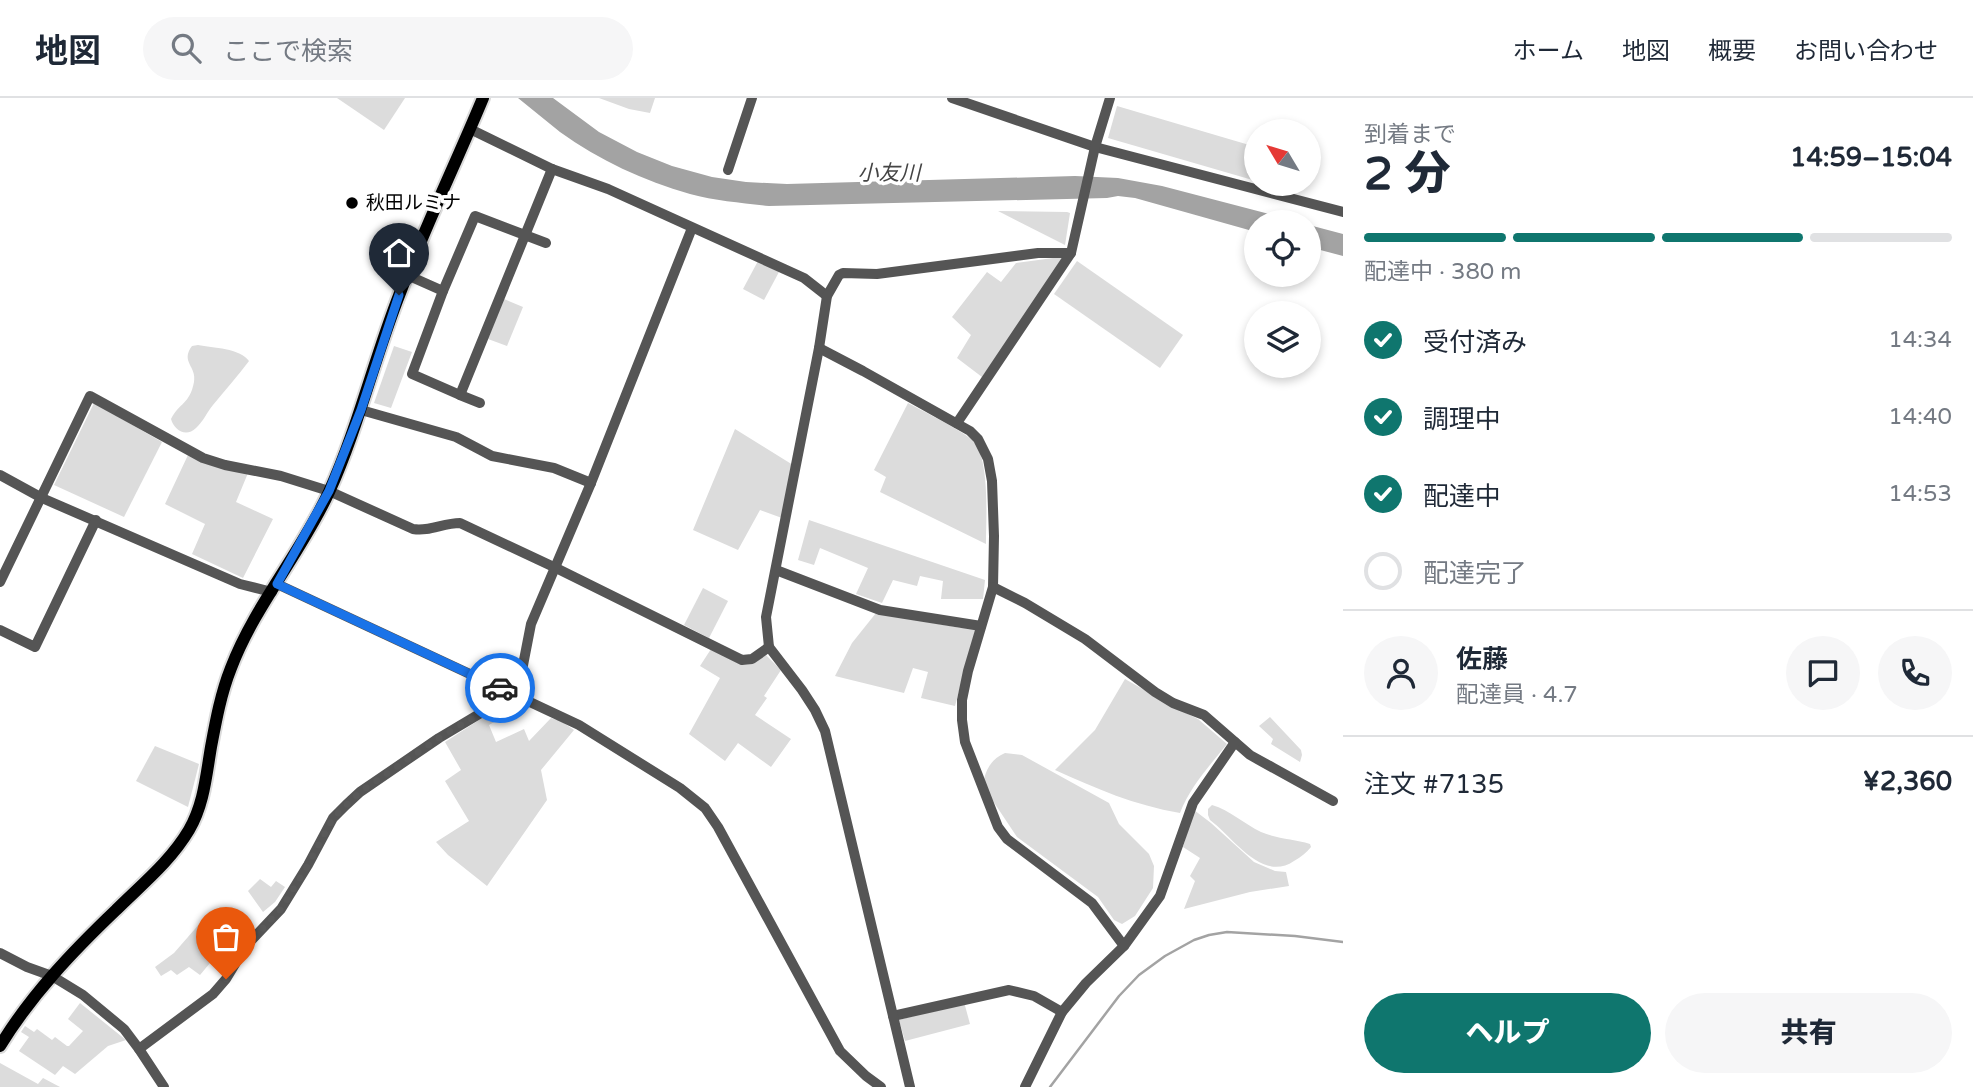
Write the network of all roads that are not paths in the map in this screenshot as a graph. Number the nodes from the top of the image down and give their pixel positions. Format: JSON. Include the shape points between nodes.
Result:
{"nodes":[{"id":1,"x":483,"y":98,"type":"edge"},
{"id":2,"x":752,"y":98,"type":"edge"},
{"id":3,"x":952,"y":98,"type":"edge"},
{"id":4,"x":1111,"y":98,"type":"edge"},
{"id":5,"x":470,"y":130,"type":"junction"},
{"id":6,"x":1095,"y":147,"type":"junction"},
{"id":7,"x":552,"y":169,"type":"junction"},
{"id":8,"x":728,"y":170,"type":"dead end"},
{"id":9,"x":1343,"y":212,"type":"edge"},
{"id":10,"x":692,"y":228,"type":"junction"},
{"id":11,"x":524,"y":236,"type":"junction"},
{"id":12,"x":546,"y":243,"type":"dead end"},
{"id":13,"x":1072,"y":253,"type":"junction"},
{"id":14,"x":407,"y":275,"type":"junction"},
{"id":15,"x":443,"y":291,"type":"junction"},
{"id":16,"x":827,"y":296,"type":"junction"},
{"id":17,"x":819,"y":348,"type":"junction"},
{"id":18,"x":460,"y":395,"type":"junction"},
{"id":19,"x":480,"y":402,"type":"dead end"},
{"id":20,"x":361,"y":410,"type":"junction"},
{"id":21,"x":957,"y":423,"type":"junction"},
{"id":22,"x":0,"y":475,"type":"edge"},
{"id":23,"x":591,"y":483,"type":"junction"},
{"id":24,"x":329,"y":491,"type":"junction"},
{"id":25,"x":42,"y":498,"type":"junction"},
{"id":26,"x":96,"y":520,"type":"junction"},
{"id":27,"x":556,"y":568,"type":"junction"},
{"id":28,"x":776,"y":570,"type":"junction"},
{"id":29,"x":0,"y":582,"type":"edge"},
{"id":30,"x":993,"y":587,"type":"junction"},
{"id":31,"x":274,"y":588,"type":"junction"},
{"id":32,"x":981,"y":626,"type":"junction"},
{"id":33,"x":0,"y":630,"type":"edge"},
{"id":34,"x":769,"y":647,"type":"junction"},
{"id":35,"x":513,"y":694,"type":"junction"},
{"id":36,"x":1234,"y":742,"type":"junction"},
{"id":37,"x":1333,"y":801,"type":"dead end"},
{"id":38,"x":1124,"y":946,"type":"junction"},
{"id":39,"x":0,"y":953,"type":"edge"},
{"id":40,"x":52,"y":976,"type":"junction"},
{"id":41,"x":1062,"y":1012,"type":"junction"},
{"id":42,"x":893,"y":1016,"type":"junction"},
{"id":43,"x":0,"y":1046,"type":"edge"},
{"id":44,"x":139,"y":1049,"type":"junction"},
{"id":45,"x":164,"y":1087,"type":"edge"},
{"id":46,"x":881,"y":1087,"type":"edge"},
{"id":47,"x":910,"y":1087,"type":"edge"},
{"id":48,"x":1025,"y":1087,"type":"edge"}],
"edges":[{"from":1,"to":5,"type":"main road"},
{"from":2,"to":8,"type":"street"},
{"from":3,"to":6,"type":"street"},
{"from":4,"to":6,"type":"street"},
{"from":5,"to":7,"type":"street"},
{"from":5,"to":14,"type":"main road"},
{"from":6,"to":9,"type":"street"},
{"from":6,"to":13,"type":"street"},
{"from":7,"to":10,"type":"street"},
{"from":7,"to":11,"type":"street"},
{"from":10,"to":16,"type":"street","via":[[804,278]]},
{"from":10,"to":23,"type":"street"},
{"from":11,"to":12,"type":"street"},
{"from":11,"to":15,"type":"street","via":[[475,216]]},
{"from":11,"to":18,"type":"street"},
{"from":13,"to":16,"type":"street","via":[[1038,253],[877,274],[843,273]]},
{"from":13,"to":21,"type":"street"},
{"from":14,"to":15,"type":"street"},
{"from":14,"to":20,"type":"main road"},
{"from":15,"to":18,"type":"street","via":[[412,374]]},
{"from":16,"to":17,"type":"street"},
{"from":17,"to":21,"type":"street"},
{"from":17,"to":28,"type":"street"},
{"from":18,"to":19,"type":"street"},
{"from":20,"to":23,"type":"street","via":[[456,437],[492,456],[554,468]]},
{"from":20,"to":24,"type":"main road"},
{"from":21,"to":30,"type":"street","via":[[978,439],[988,459]]},
{"from":22,"to":25,"type":"street"},
{"from":23,"to":27,"type":"street"},
{"from":24,"to":25,"type":"street","via":[[203,458],[90,396]]},
{"from":24,"to":27,"type":"street","via":[[413,529],[460,523]]},
{"from":24,"to":31,"type":"main road"},
{"from":25,"to":26,"type":"street"},
{"from":25,"to":29,"type":"street"},
{"from":26,"to":31,"type":"street","via":[[240,584]]},
{"from":26,"to":33,"type":"street","via":[[35,647]]},
{"from":27,"to":34,"type":"street","via":[[742,660]]},
{"from":27,"to":35,"type":"street","via":[[531,624]]},
{"from":28,"to":32,"type":"street","via":[[880,610]]},
{"from":28,"to":34,"type":"street","via":[[766,617]]},
{"from":30,"to":32,"type":"street"},
{"from":30,"to":36,"type":"street","via":[[1085,639],[1173,703],[1204,715]]},
{"from":31,"to":35,"type":"street"},
{"from":31,"to":40,"type":"main road","via":[[231,667],[197,816],[159,870]]},
{"from":32,"to":38,"type":"street","via":[[962,700],[962,720],[965,743],[998,827],[1007,839],[1092,903]]},
{"from":34,"to":42,"type":"street","via":[[802,690],[825,731]]},
{"from":35,"to":44,"type":"street","via":[[439,738],[346,805],[333,818],[281,909],[246,946],[226,979]]},
{"from":35,"to":46,"type":"street","via":[[579,725],[705,808],[840,1051]]},
{"from":36,"to":37,"type":"street"},
{"from":36,"to":38,"type":"street","via":[[1193,803],[1160,895]]},
{"from":38,"to":41,"type":"street"},
{"from":39,"to":40,"type":"street"},
{"from":40,"to":43,"type":"main road"},
{"from":40,"to":44,"type":"street","via":[[124,1029]]},
{"from":41,"to":42,"type":"street","via":[[1034,996],[1009,990]]},
{"from":41,"to":48,"type":"street"},
{"from":42,"to":47,"type":"street"},
{"from":44,"to":45,"type":"street"}]}
